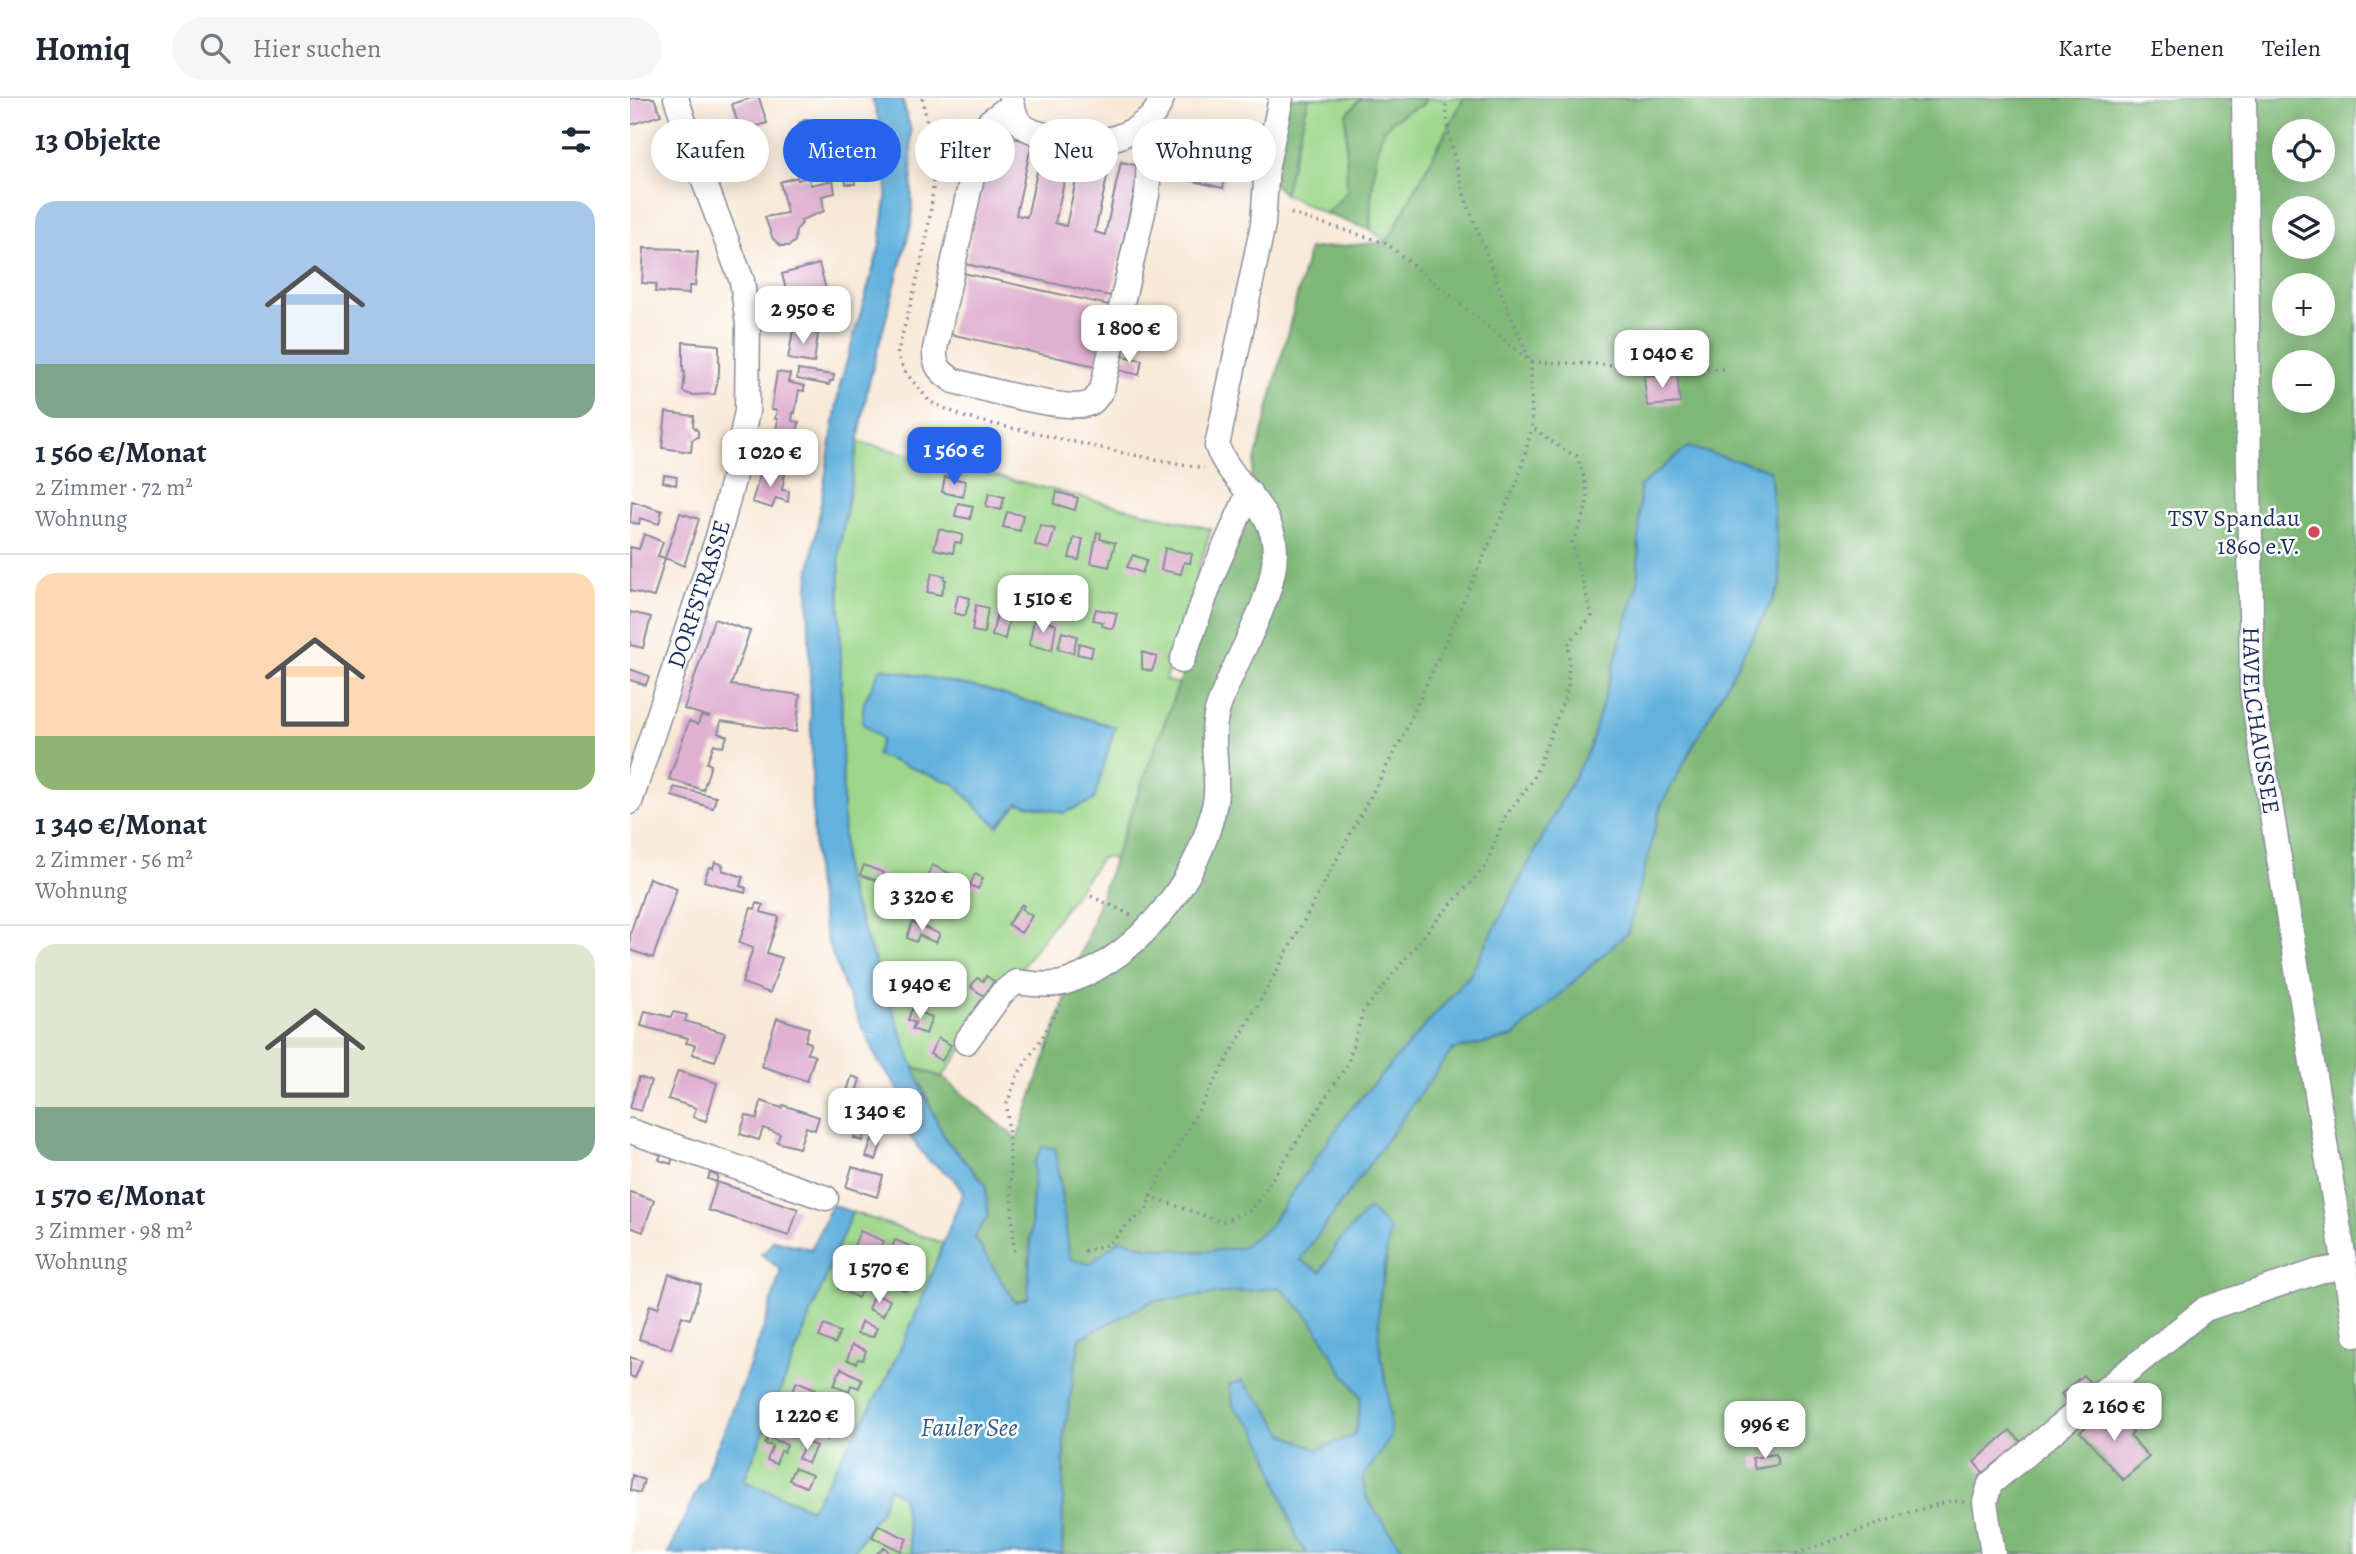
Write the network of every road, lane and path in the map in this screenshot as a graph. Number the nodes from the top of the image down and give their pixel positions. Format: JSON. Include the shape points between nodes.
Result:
{"nodes":[{"id":1,"x":676,"y":98,"type":"edge"},
{"id":2,"x":922,"y":98,"type":"edge"},
{"id":3,"x":1162,"y":98,"type":"edge"},
{"id":4,"x":1281,"y":98,"type":"edge"},
{"id":5,"x":1445,"y":98,"type":"edge"},
{"id":6,"x":2244,"y":98,"type":"edge"},
{"id":7,"x":1012,"y":101,"type":"edge"},
{"id":8,"x":1150,"y":119,"type":"edge"},
{"id":9,"x":1132,"y":130,"type":"edge"},
{"id":10,"x":1148,"y":182,"type":"edge"},
{"id":11,"x":1264,"y":205,"type":"junction"},
{"id":12,"x":1531,"y":362,"type":"junction"},
{"id":13,"x":1726,"y":369,"type":"dead end"},
{"id":14,"x":1532,"y":427,"type":"junction"},
{"id":15,"x":1231,"y":472,"type":"junction"},
{"id":16,"x":1249,"y":492,"type":"junction"},
{"id":17,"x":1182,"y":661,"type":"dead end"},
{"id":18,"x":630,"y":802,"type":"edge"},
{"id":19,"x":1091,"y":896,"type":"dead end"},
{"id":20,"x":1152,"y":925,"type":"junction"},
{"id":21,"x":1074,"y":979,"type":"junction"},
{"id":22,"x":966,"y":1042,"type":"dead end"},
{"id":23,"x":630,"y":1131,"type":"edge"},
{"id":24,"x":1150,"y":1196,"type":"junction"},
{"id":25,"x":826,"y":1198,"type":"dead end"},
{"id":26,"x":1014,"y":1251,"type":"dead end"},
{"id":27,"x":1084,"y":1251,"type":"dead end"},
{"id":28,"x":2345,"y":1267,"type":"junction"},
{"id":29,"x":2356,"y":1335,"type":"edge"},
{"id":30,"x":1985,"y":1502,"type":"junction"},
{"id":31,"x":1796,"y":1554,"type":"edge"},
{"id":32,"x":1993,"y":1554,"type":"edge"}],
"edges":[{"from":1,"to":18,"type":"street","name":"DORFSTRASSE","via":[[742,281],[748,325],[747,411],[718,537]]},
{"from":2,"to":15,"type":"path","via":[[933,183],[927,238],[897,355],[912,381],[930,402],[967,418]]},
{"from":3,"to":8,"type":"street"},
{"from":4,"to":11,"type":"street"},
{"from":5,"to":12,"type":"path","via":[[1464,192]]},
{"from":6,"to":28,"type":"street","name":"HAVELCHAUSSEE","via":[[2252,691]]},
{"from":7,"to":9,"type":"street","via":[[1022,126],[1037,133],[1077,142],[1104,140]]},
{"from":7,"to":10,"type":"street","via":[[990,121],[980,139],[935,349],[934,361],[940,372],[954,381],[1059,405],[1092,402],[1102,389]]},
{"from":11,"to":12,"type":"path","via":[[1386,243]]},
{"from":11,"to":15,"type":"street","via":[[1217,446]]},
{"from":12,"to":13,"type":"path"},
{"from":12,"to":14,"type":"path"},
{"from":14,"to":24,"type":"path","via":[[1518,480],[1404,734]]},
{"from":14,"to":24,"type":"path","via":[[1560,450],[1577,456],[1584,474],[1586,513],[1572,543],[1592,616],[1569,643],[1568,689],[1533,780],[1504,818],[1486,866],[1363,1012],[1347,1065],[1252,1210],[1221,1222]]},
{"from":15,"to":16,"type":"street"},
{"from":16,"to":17,"type":"street"},
{"from":16,"to":20,"type":"street","via":[[1274,542],[1273,568],[1261,612],[1217,713],[1215,801],[1207,830],[1183,883]]},
{"from":19,"to":20,"type":"path"},
{"from":20,"to":21,"type":"street","via":[[1109,960]]},
{"from":21,"to":22,"type":"street","via":[[1041,985],[1016,982],[1002,993]]},
{"from":21,"to":26,"type":"path","via":[[1017,1076],[1007,1104]]},
{"from":23,"to":25,"type":"street"},
{"from":24,"to":27,"type":"path","via":[[1146,1211],[1109,1244]]},
{"from":28,"to":29,"type":"street","name":"HAVELCHAUSSEE"},
{"from":28,"to":30,"type":"street","via":[[2205,1308],[1990,1484]]},
{"from":30,"to":31,"type":"path","via":[[1950,1501]]},
{"from":30,"to":32,"type":"street"}]}
